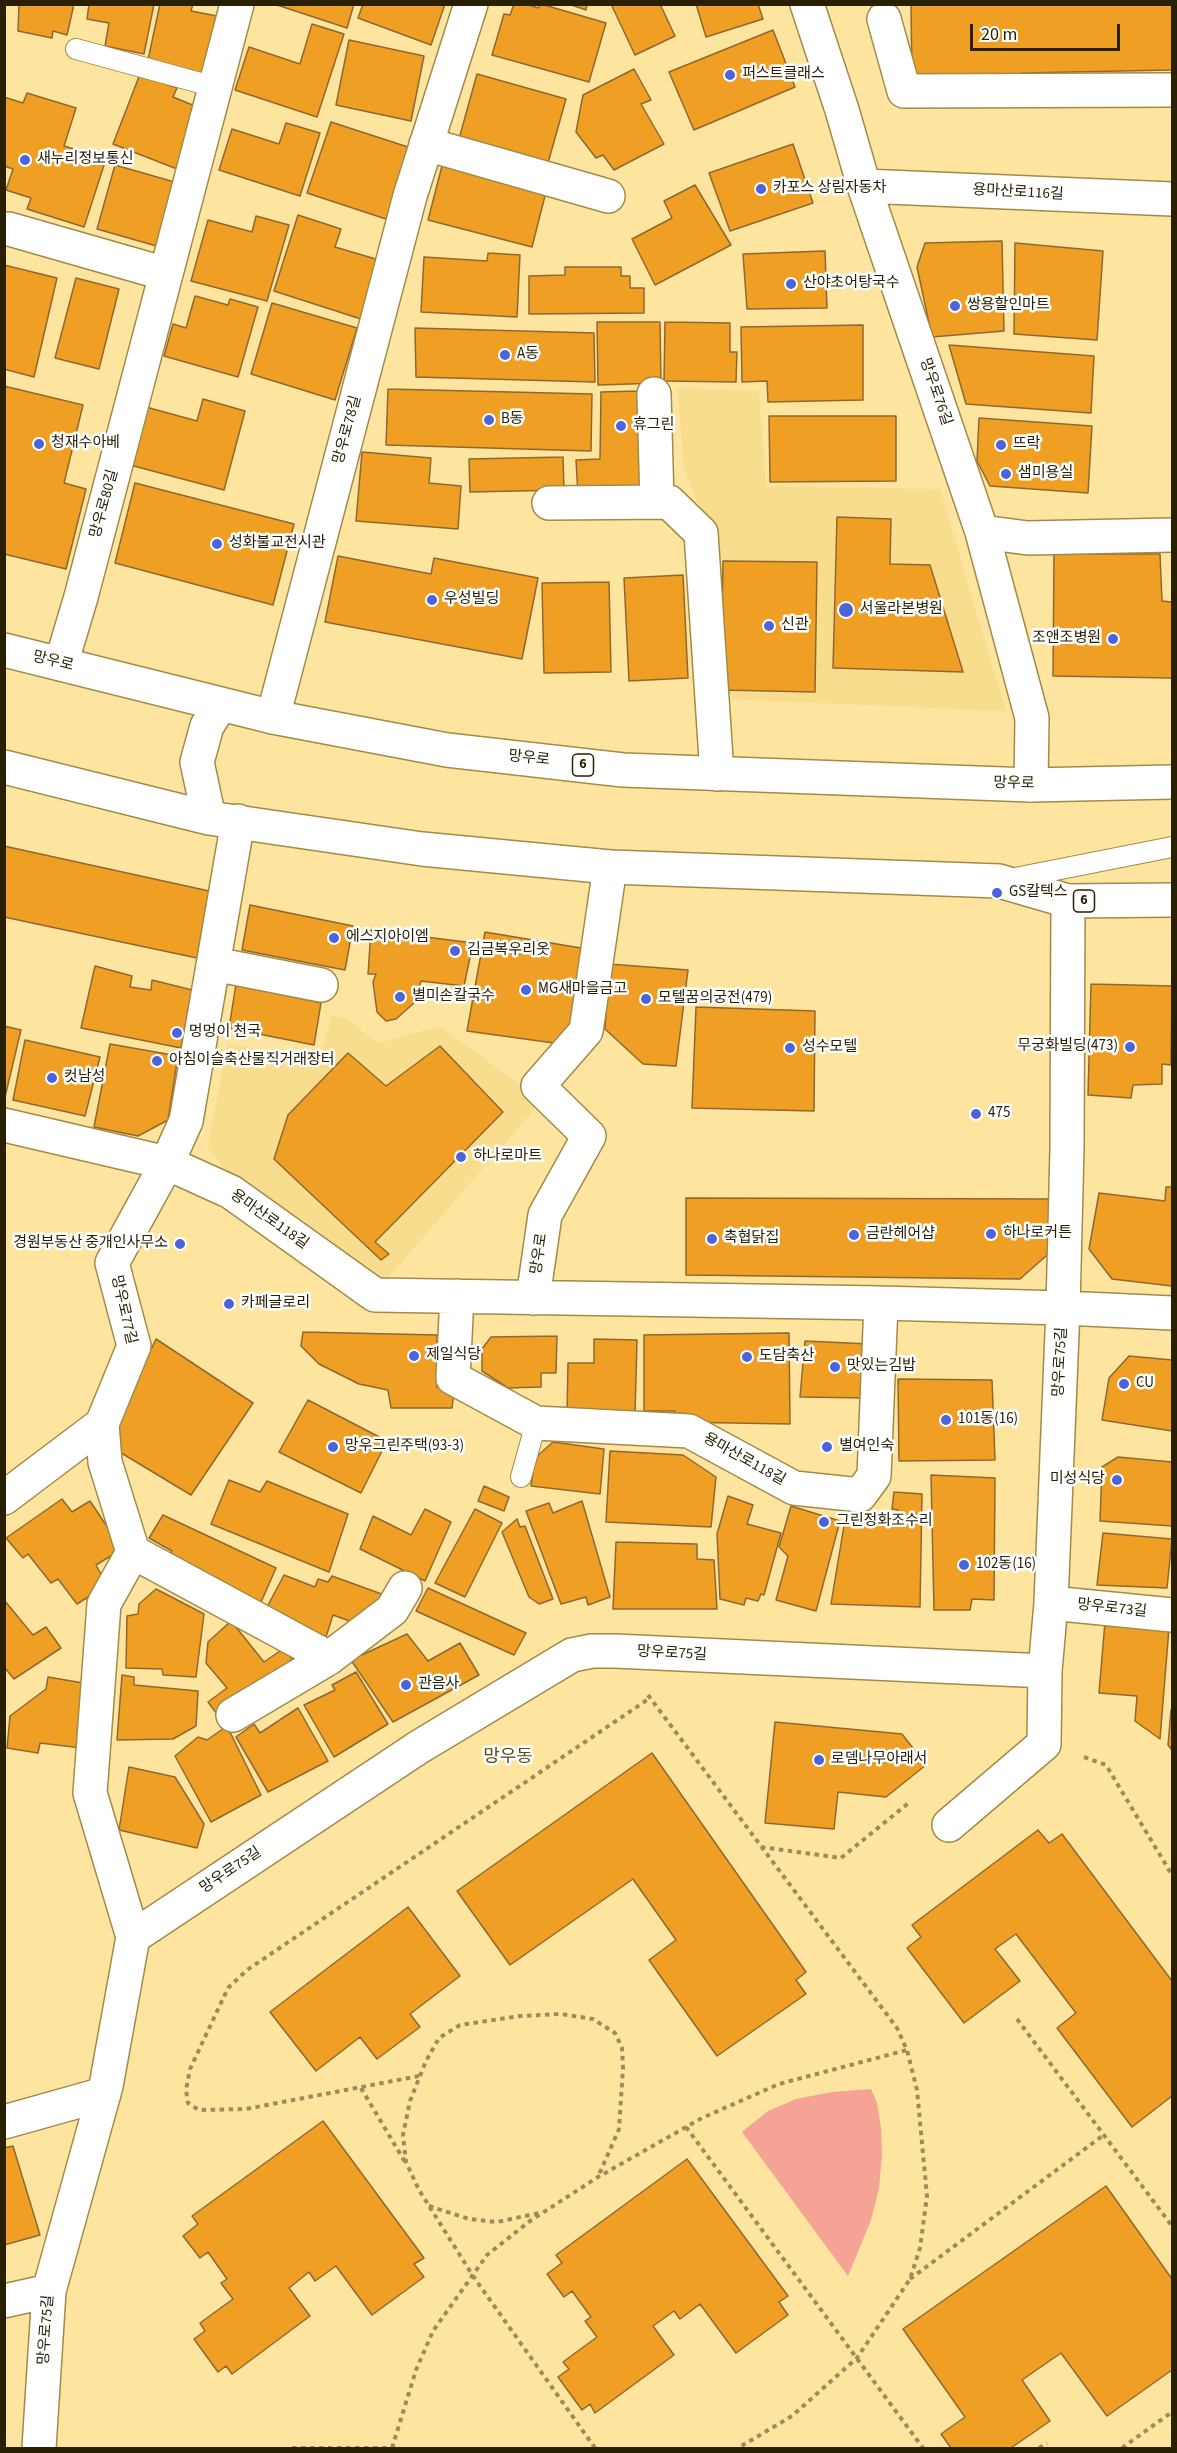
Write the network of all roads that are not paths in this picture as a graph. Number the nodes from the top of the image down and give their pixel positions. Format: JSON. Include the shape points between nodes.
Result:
{"nodes":[{"id":1,"x":237,"y":4,"type":"edge"},
{"id":2,"x":471,"y":4,"type":"edge"},
{"id":3,"x":807,"y":4,"type":"edge"},
{"id":4,"x":884,"y":19,"type":"dead end"},
{"id":5,"x":76,"y":49,"type":"dead end"},
{"id":6,"x":215,"y":87,"type":"junction"},
{"id":7,"x":1173,"y":90,"type":"edge"},
{"id":8,"x":426,"y":144,"type":"junction"},
{"id":9,"x":864,"y":186,"type":"junction"},
{"id":10,"x":608,"y":196,"type":"dead end"},
{"id":11,"x":1173,"y":200,"type":"edge"},
{"id":12,"x":4,"y":229,"type":"edge"},
{"id":13,"x":166,"y":274,"type":"junction"},
{"id":14,"x":654,"y":394,"type":"dead end"},
{"id":15,"x":657,"y":502,"type":"junction"},
{"id":16,"x":549,"y":503,"type":"dead end"},
{"id":17,"x":982,"y":532,"type":"junction"},
{"id":18,"x":1173,"y":535,"type":"edge"},
{"id":19,"x":4,"y":650,"type":"edge"},
{"id":20,"x":61,"y":664,"type":"junction"},
{"id":21,"x":221,"y":704,"type":"junction"},
{"id":22,"x":273,"y":717,"type":"junction"},
{"id":23,"x":4,"y":767,"type":"edge"},
{"id":24,"x":717,"y":774,"type":"junction"},
{"id":25,"x":1173,"y":782,"type":"edge"},
{"id":26,"x":1031,"y":785,"type":"junction"},
{"id":27,"x":224,"y":820,"type":"junction"},
{"id":28,"x":1173,"y":847,"type":"edge"},
{"id":29,"x":610,"y":867,"type":"junction"},
{"id":30,"x":999,"y":881,"type":"junction"},
{"id":31,"x":1173,"y":900,"type":"edge"},
{"id":32,"x":1068,"y":901,"type":"junction"},
{"id":33,"x":214,"y":964,"type":"junction"},
{"id":34,"x":321,"y":985,"type":"dead end"},
{"id":35,"x":4,"y":1125,"type":"edge"},
{"id":36,"x":167,"y":1163,"type":"junction"},
{"id":37,"x":457,"y":1296,"type":"junction"},
{"id":38,"x":533,"y":1298,"type":"junction"},
{"id":39,"x":881,"y":1303,"type":"junction"},
{"id":40,"x":1064,"y":1308,"type":"junction"},
{"id":41,"x":1173,"y":1313,"type":"edge"},
{"id":42,"x":536,"y":1423,"type":"junction"},
{"id":43,"x":102,"y":1424,"type":"junction"},
{"id":44,"x":521,"y":1477,"type":"dead end"},
{"id":45,"x":4,"y":1498,"type":"edge"},
{"id":46,"x":133,"y":1552,"type":"junction"},
{"id":47,"x":405,"y":1588,"type":"dead end"},
{"id":48,"x":1051,"y":1603,"type":"junction"},
{"id":49,"x":1173,"y":1615,"type":"edge"},
{"id":50,"x":329,"y":1658,"type":"junction"},
{"id":51,"x":1045,"y":1671,"type":"junction"},
{"id":52,"x":233,"y":1715,"type":"dead end"},
{"id":53,"x":949,"y":1825,"type":"dead end"},
{"id":54,"x":133,"y":1937,"type":"junction"},
{"id":55,"x":104,"y":2094,"type":"junction"},
{"id":56,"x":4,"y":2122,"type":"edge"},
{"id":57,"x":49,"y":2291,"type":"junction"},
{"id":58,"x":4,"y":2301,"type":"edge"},
{"id":59,"x":39,"y":2448,"type":"edge"}],
"edges":[{"from":1,"to":6,"type":"street","name":"망우로80길"},
{"from":2,"to":8,"type":"street","name":"망우로78길"},
{"from":3,"to":9,"type":"street","name":"망우로76길"},
{"from":4,"to":7,"type":"street","via":[[904,91]]},
{"from":5,"to":6,"type":"lane"},
{"from":6,"to":13,"type":"street","name":"망우로80길"},
{"from":8,"to":10,"type":"street"},
{"from":8,"to":22,"type":"street","name":"망우로78길"},
{"from":9,"to":11,"type":"street","name":"용마산로116길"},
{"from":9,"to":17,"type":"street","name":"망우로76길"},
{"from":12,"to":13,"type":"street"},
{"from":13,"to":20,"type":"street","name":"망우로80길"},
{"from":14,"to":15,"type":"street"},
{"from":15,"to":16,"type":"street"},
{"from":15,"to":24,"type":"street","via":[[669,502],[701,533]]},
{"from":17,"to":18,"type":"street","via":[[1028,538]]},
{"from":17,"to":26,"type":"street","name":"망우로76길","via":[[1032,718]]},
{"from":19,"to":20,"type":"street","name":"망우로","number":"6"},
{"from":20,"to":21,"type":"street","name":"망우로","number":"6"},
{"from":21,"to":22,"type":"street","name":"망우로","number":"6"},
{"from":21,"to":27,"type":"street","via":[[207,726],[197,762]]},
{"from":22,"to":24,"type":"street","name":"망우로","number":"6","via":[[447,750],[623,770]]},
{"from":23,"to":27,"type":"street","number":"6"},
{"from":24,"to":26,"type":"street","name":"망우로","number":"6"},
{"from":25,"to":26,"type":"street","name":"망우로","number":"6"},
{"from":27,"to":29,"type":"street","number":"6","via":[[422,849]]},
{"from":27,"to":33,"type":"street","name":"망우로77길"},
{"from":28,"to":30,"type":"lane"},
{"from":29,"to":30,"type":"street","number":"6"},
{"from":29,"to":38,"type":"street","name":"망우로","via":[[586,1031],[537,1086],[589,1136],[545,1215]]},
{"from":30,"to":32,"type":"street","number":"6"},
{"from":31,"to":32,"type":"street","number":"6"},
{"from":32,"to":40,"type":"street","name":"망우로75길"},
{"from":33,"to":34,"type":"street"},
{"from":33,"to":36,"type":"street","name":"망우로77길","via":[[186,1120]]},
{"from":35,"to":36,"type":"street","name":"용마산로118길"},
{"from":36,"to":37,"type":"street","name":"용마산로118길","via":[[231,1192],[375,1295]]},
{"from":36,"to":43,"type":"street","name":"망우로77길","via":[[112,1263],[134,1346]]},
{"from":37,"to":38,"type":"street","name":"용마산로118길"},
{"from":37,"to":42,"type":"street","name":"용마산로118길","via":[[453,1378]]},
{"from":38,"to":39,"type":"street","name":"용마산로118길"},
{"from":39,"to":40,"type":"street","name":"용마산로118길"},
{"from":39,"to":42,"type":"street","name":"용마산로118길","via":[[874,1476],[860,1495],[794,1488],[689,1431]]},
{"from":40,"to":41,"type":"street","name":"용마산로118길"},
{"from":40,"to":48,"type":"street","name":"망우로75길"},
{"from":42,"to":44,"type":"lane"},
{"from":43,"to":45,"type":"street"},
{"from":43,"to":46,"type":"street","name":"망우로77길","via":[[105,1462]]},
{"from":46,"to":50,"type":"street"},
{"from":46,"to":54,"type":"street","via":[[104,1604],[90,1793]]},
{"from":47,"to":50,"type":"street","via":[[392,1610]]},
{"from":48,"to":49,"type":"street","name":"망우로73길"},
{"from":48,"to":51,"type":"street","name":"망우로75길"},
{"from":50,"to":52,"type":"street"},
{"from":51,"to":53,"type":"street","via":[[1044,1744]]},
{"from":51,"to":54,"type":"street","name":"망우로75길","via":[[615,1651],[572,1655],[419,1747]]},
{"from":54,"to":55,"type":"street","name":"망우로75길"},
{"from":55,"to":56,"type":"street"},
{"from":55,"to":57,"type":"street","name":"망우로75길"},
{"from":57,"to":58,"type":"street"},
{"from":57,"to":59,"type":"street","name":"망우로75길"}]}
